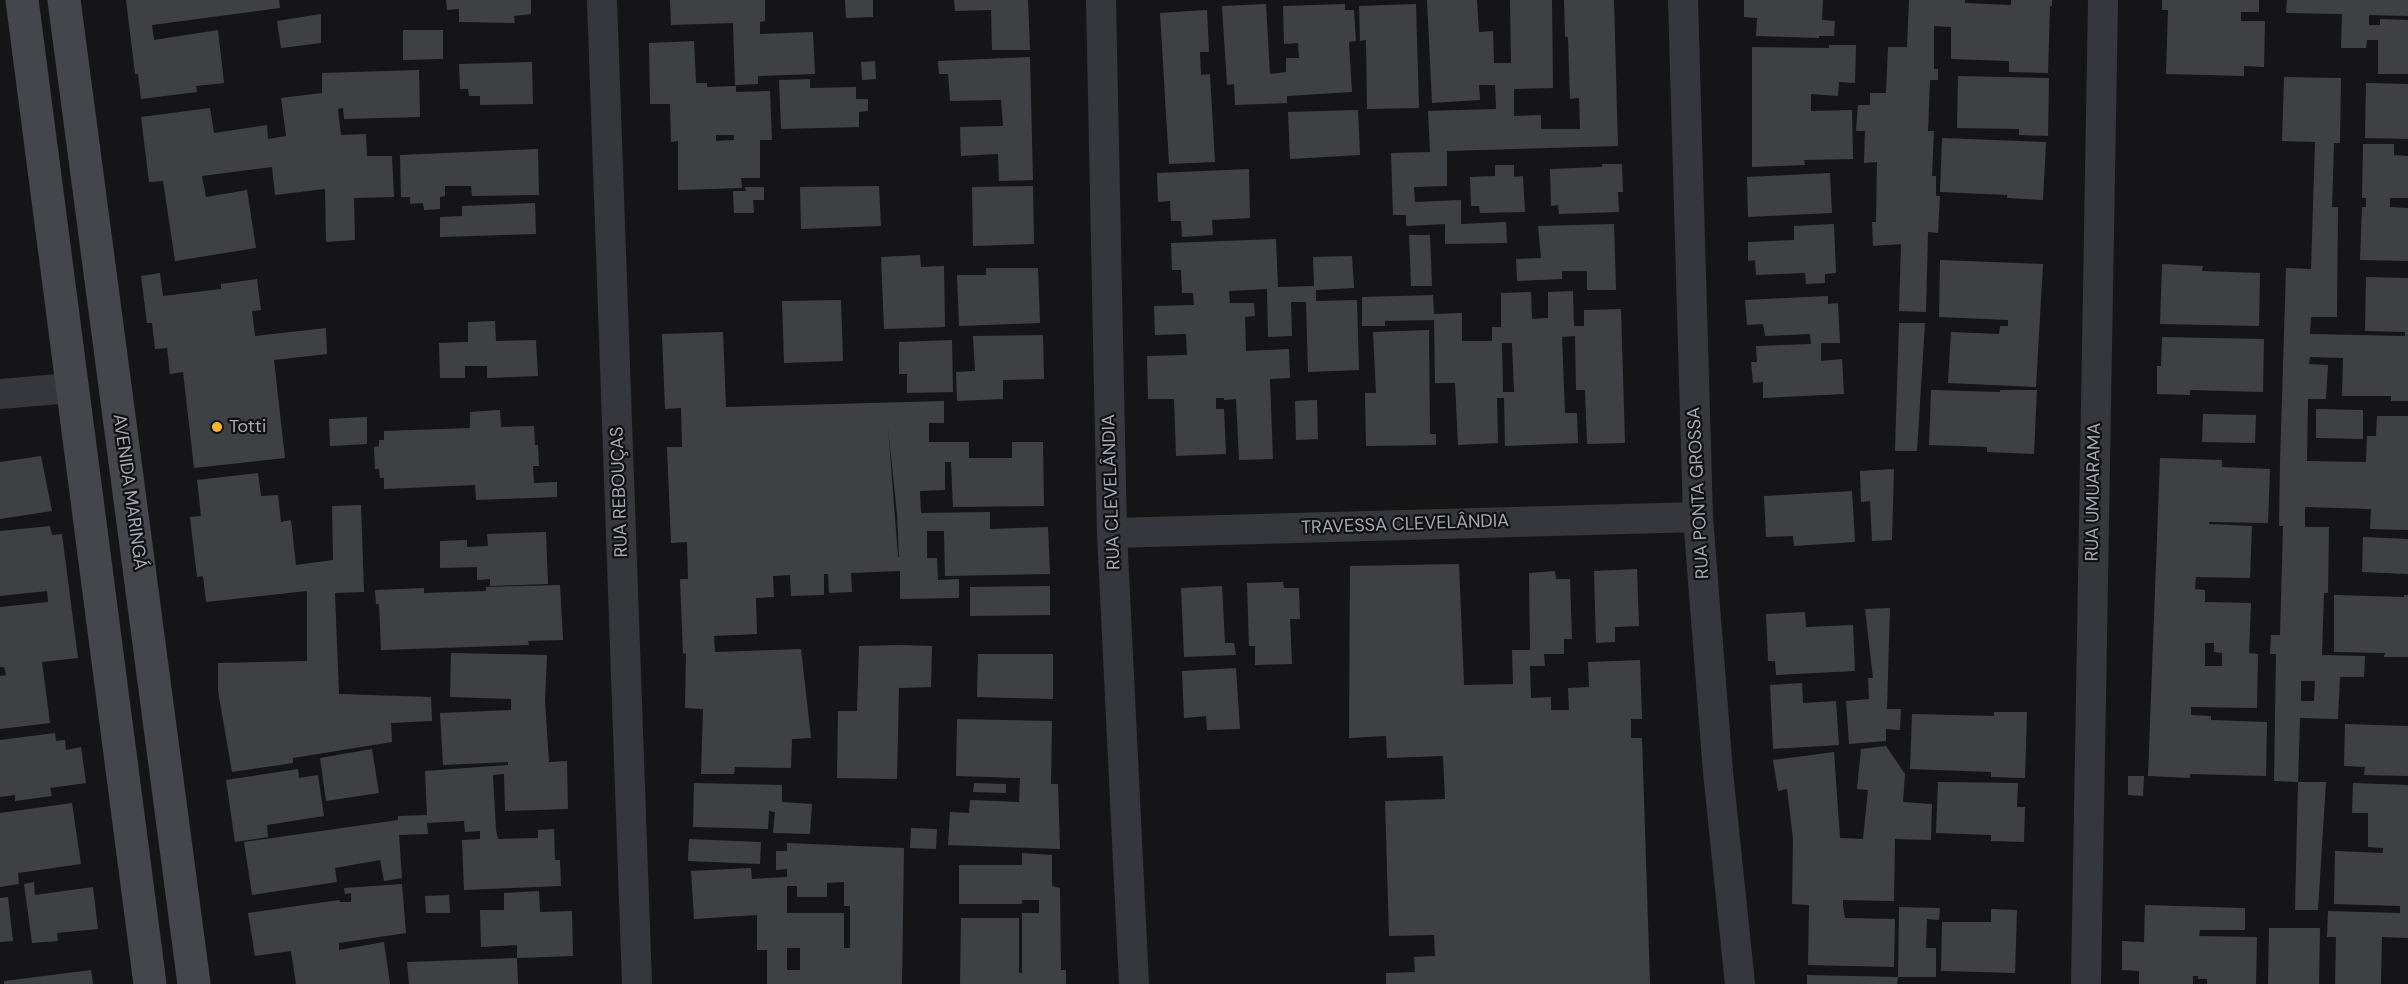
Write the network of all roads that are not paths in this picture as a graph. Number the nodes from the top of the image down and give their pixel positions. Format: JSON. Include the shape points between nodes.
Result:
{"nodes":[{"id":1,"x":22,"y":0,"type":"edge"},
{"id":2,"x":64,"y":0,"type":"edge"},
{"id":3,"x":602,"y":0,"type":"edge"},
{"id":4,"x":1101,"y":0,"type":"edge"},
{"id":5,"x":1683,"y":0,"type":"edge"},
{"id":6,"x":2103,"y":0,"type":"edge"},
{"id":7,"x":71,"y":388,"type":"junction"},
{"id":8,"x":0,"y":394,"type":"edge"},
{"id":9,"x":1698,"y":517,"type":"junction"},
{"id":10,"x":1112,"y":533,"type":"junction"},
{"id":11,"x":150,"y":984,"type":"edge"},
{"id":12,"x":194,"y":984,"type":"edge"},
{"id":13,"x":637,"y":984,"type":"edge"},
{"id":14,"x":1134,"y":984,"type":"edge"},
{"id":15,"x":1740,"y":984,"type":"edge"},
{"id":16,"x":2086,"y":984,"type":"edge"}],
"edges":[{"from":1,"to":7,"type":"main road"},
{"from":2,"to":12,"type":"main road","name":"AVENIDA MARINGÁ"},
{"from":3,"to":13,"type":"street","name":"RUA REBOUÇAS"},
{"from":4,"to":10,"type":"street","name":"RUA CLEVELÂNDIA"},
{"from":5,"to":9,"type":"street","name":"RUA PONTA GROSSA"},
{"from":6,"to":16,"type":"street","name":"RUA UMUARAMA"},
{"from":7,"to":8,"type":"street"},
{"from":7,"to":11,"type":"main road"},
{"from":9,"to":10,"type":"street","name":"TRAVESSA CLEVELÂNDIA"},
{"from":9,"to":15,"type":"street","name":"RUA PONTA GROSSA"},
{"from":10,"to":14,"type":"street","name":"RUA CLEVELÂNDIA"}]}
